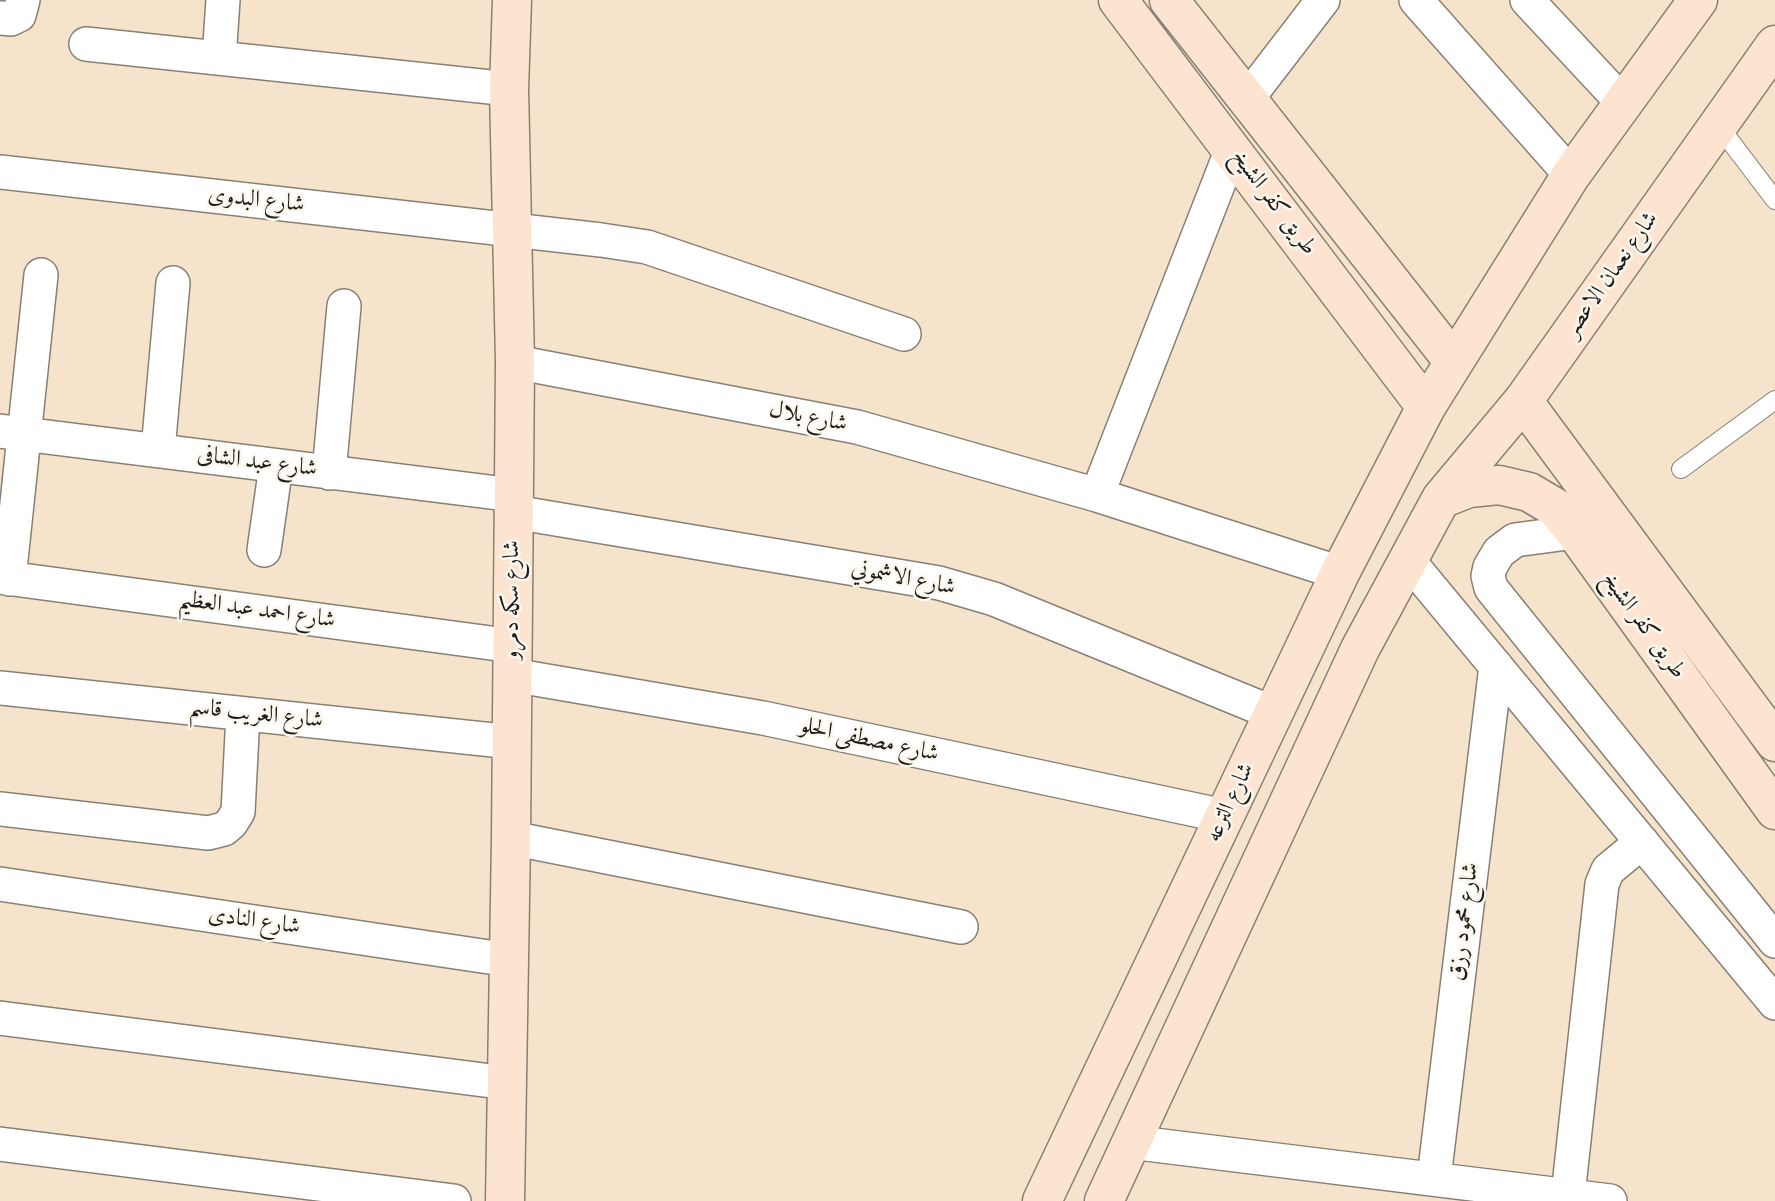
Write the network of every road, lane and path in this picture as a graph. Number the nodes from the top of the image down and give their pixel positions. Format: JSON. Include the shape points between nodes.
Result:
{"nodes":[{"id":1,"x":23,"y":0,"type":"edge"},
{"id":2,"x":222,"y":0,"type":"edge"},
{"id":3,"x":512,"y":0,"type":"edge"},
{"id":4,"x":1118,"y":0,"type":"edge"},
{"id":5,"x":1322,"y":0,"type":"edge"},
{"id":6,"x":1416,"y":0,"type":"edge"},
{"id":7,"x":1527,"y":0,"type":"edge"},
{"id":8,"x":1698,"y":0,"type":"edge"},
{"id":9,"x":1173,"y":2,"type":"edge"},
{"id":10,"x":0,"y":18,"type":"edge"},
{"id":11,"x":86,"y":44,"type":"dead end"},
{"id":12,"x":1775,"y":45,"type":"edge"},
{"id":13,"x":219,"y":58,"type":"junction"},
{"id":14,"x":509,"y":89,"type":"junction"},
{"id":15,"x":1247,"y":99,"type":"junction"},
{"id":16,"x":1623,"y":103,"type":"junction"},
{"id":17,"x":1718,"y":125,"type":"junction"},
{"id":18,"x":1232,"y":149,"type":"junction"},
{"id":19,"x":0,"y":172,"type":"edge"},
{"id":20,"x":1571,"y":175,"type":"junction"},
{"id":21,"x":1775,"y":200,"type":"edge"},
{"id":22,"x":513,"y":230,"type":"junction"},
{"id":23,"x":41,"y":275,"type":"dead end"},
{"id":24,"x":173,"y":283,"type":"dead end"},
{"id":25,"x":344,"y":306,"type":"dead end"},
{"id":26,"x":904,"y":334,"type":"dead end"},
{"id":27,"x":515,"y":362,"type":"junction"},
{"id":28,"x":1454,"y":362,"type":"junction"},
{"id":29,"x":1775,"y":400,"type":"edge"},
{"id":30,"x":1523,"y":401,"type":"junction"},
{"id":31,"x":1426,"y":407,"type":"junction"},
{"id":32,"x":12,"y":433,"type":"edge"},
{"id":33,"x":158,"y":450,"type":"junction"},
{"id":34,"x":276,"y":466,"type":"junction"},
{"id":35,"x":1681,"y":468,"type":"dead end"},
{"id":36,"x":329,"y":473,"type":"junction"},
{"id":37,"x":1097,"y":495,"type":"junction"},
{"id":38,"x":1441,"y":499,"type":"junction"},
{"id":39,"x":514,"y":504,"type":"junction"},
{"id":40,"x":1576,"y":532,"type":"junction"},
{"id":41,"x":264,"y":550,"type":"dead end"},
{"id":42,"x":1407,"y":559,"type":"junction"},
{"id":43,"x":1340,"y":573,"type":"junction"},
{"id":44,"x":4,"y":578,"type":"edge"},
{"id":45,"x":513,"y":660,"type":"junction"},
{"id":46,"x":1496,"y":666,"type":"junction"},
{"id":47,"x":0,"y":688,"type":"edge"},
{"id":48,"x":1273,"y":713,"type":"junction"},
{"id":49,"x":243,"y":714,"type":"junction"},
{"id":50,"x":512,"y":742,"type":"junction"},
{"id":51,"x":1775,"y":742,"type":"edge"},
{"id":52,"x":0,"y":809,"type":"edge"},
{"id":53,"x":1775,"y":810,"type":"edge"},
{"id":54,"x":1224,"y":816,"type":"junction"},
{"id":55,"x":511,"y":838,"type":"junction"},
{"id":56,"x":1642,"y":842,"type":"junction"},
{"id":57,"x":0,"y":884,"type":"edge"},
{"id":58,"x":1183,"y":903,"type":"junction"},
{"id":59,"x":1234,"y":923,"type":"junction"},
{"id":60,"x":961,"y":927,"type":"dead end"},
{"id":61,"x":1775,"y":942,"type":"edge"},
{"id":62,"x":509,"y":960,"type":"junction"},
{"id":63,"x":1775,"y":1003,"type":"edge"},
{"id":64,"x":0,"y":1018,"type":"edge"},
{"id":65,"x":506,"y":1083,"type":"junction"},
{"id":66,"x":1130,"y":1142,"type":"junction"},
{"id":67,"x":0,"y":1144,"type":"edge"},
{"id":68,"x":1434,"y":1178,"type":"junction"},
{"id":69,"x":1568,"y":1195,"type":"junction"},
{"id":70,"x":454,"y":1201,"type":"edge"},
{"id":71,"x":505,"y":1201,"type":"edge"},
{"id":72,"x":1042,"y":1201,"type":"edge"},
{"id":73,"x":1104,"y":1201,"type":"edge"},
{"id":74,"x":1610,"y":1201,"type":"edge"}],
"edges":[{"from":1,"to":10,"type":"street","via":[[22,12],[15,18]]},
{"from":2,"to":13,"type":"street"},
{"from":3,"to":14,"type":"main road","name":"شارع سكه دمرو"},
{"from":4,"to":18,"type":"main road","name":"طريق كفر الشيخ"},
{"from":5,"to":15,"type":"street"},
{"from":6,"to":20,"type":"street"},
{"from":7,"to":16,"type":"street"},
{"from":8,"to":16,"type":"main road"},
{"from":9,"to":15,"type":"main road","name":"طريق كفر الشيخ"},
{"from":11,"to":13,"type":"street"},
{"from":12,"to":17,"type":"main road","name":"شارع نعمان الاعصر"},
{"from":13,"to":14,"type":"street"},
{"from":14,"to":22,"type":"main road","name":"شارع سكه دمرو"},
{"from":15,"to":28,"type":"main road","name":"طريق كفر الشيخ"},
{"from":16,"to":20,"type":"main road"},
{"from":17,"to":21,"type":"lane"},
{"from":17,"to":30,"type":"main road","name":"شارع نعمان الاعصر"},
{"from":18,"to":31,"type":"main road","name":"طريق كفر الشيخ"},
{"from":18,"to":37,"type":"street"},
{"from":19,"to":22,"type":"street","name":"شارع البدوى"},
{"from":20,"to":28,"type":"main road"},
{"from":22,"to":26,"type":"street","name":"شارع البدوى","via":[[647,247]]},
{"from":22,"to":27,"type":"main road","name":"شارع سكه دمرو"},
{"from":23,"to":32,"type":"street"},
{"from":24,"to":33,"type":"street"},
{"from":25,"to":36,"type":"street"},
{"from":27,"to":37,"type":"street","name":"شارع بلال","via":[[857,427]]},
{"from":27,"to":39,"type":"main road","name":"شارع سكه دمرو"},
{"from":28,"to":31,"type":"main road"},
{"from":29,"to":35,"type":"lane"},
{"from":30,"to":38,"type":"main road","name":"شارع نعمان الاعصر"},
{"from":30,"to":51,"type":"main road","name":"طريق كفر الشيخ"},
{"from":31,"to":43,"type":"main road","name":"شارع الترعه"},
{"from":32,"to":33,"type":"street","name":"شارع عبد الشافى"},
{"from":32,"to":44,"type":"street"},
{"from":33,"to":34,"type":"street","name":"شارع عبد الشافى"},
{"from":34,"to":36,"type":"street","name":"شارع عبد الشافى"},
{"from":34,"to":41,"type":"street"},
{"from":36,"to":39,"type":"street","name":"شارع عبد الشافى"},
{"from":37,"to":43,"type":"street","name":"شارع بلال"},
{"from":38,"to":40,"type":"main road","name":"طريق كفر الشيخ","via":[[1469,488],[1499,485],[1530,492],[1556,508]]},
{"from":38,"to":42,"type":"main road"},
{"from":39,"to":45,"type":"main road","name":"شارع سكه دمرو"},
{"from":39,"to":48,"type":"street","name":"شارع الاشموني","via":[[939,583],[993,599]]},
{"from":40,"to":53,"type":"main road","name":"طريق كفر الشيخ"},
{"from":40,"to":61,"type":"street","via":[[1515,540],[1499,552],[1490,567],[1491,588]]},
{"from":42,"to":46,"type":"street"},
{"from":42,"to":59,"type":"main road","via":[[1360,649]]},
{"from":43,"to":48,"type":"main road","name":"شارع الترعه"},
{"from":44,"to":45,"type":"street","name":"شارع احمد عبد العظيم"},
{"from":45,"to":50,"type":"main road","name":"شارع سكه دمرو"},
{"from":45,"to":54,"type":"street","name":"شارع مصطفى الحلو"},
{"from":46,"to":56,"type":"street"},
{"from":46,"to":68,"type":"street","name":"شارع محمود رزق"},
{"from":47,"to":49,"type":"street","name":"شارع الغريب قاسم"},
{"from":48,"to":54,"type":"main road","name":"شارع الترعه"},
{"from":49,"to":50,"type":"street","name":"شارع الغريب قاسم"},
{"from":49,"to":52,"type":"street","via":[[238,812],[224,829],[208,833]]},
{"from":50,"to":55,"type":"main road","name":"شارع سكه دمرو"},
{"from":54,"to":58,"type":"main road","name":"شارع الترعه"},
{"from":55,"to":60,"type":"street"},
{"from":55,"to":62,"type":"main road","name":"شارع سكه دمرو"},
{"from":56,"to":63,"type":"street"},
{"from":56,"to":69,"type":"street","via":[[1608,870],[1602,884]]},
{"from":57,"to":62,"type":"street","name":"شارع النادى"},
{"from":58,"to":59,"type":"main road"},
{"from":58,"to":72,"type":"main road","name":"شارع الترعه"},
{"from":59,"to":66,"type":"main road"},
{"from":62,"to":65,"type":"main road","name":"شارع سكه دمرو"},
{"from":64,"to":65,"type":"street"},
{"from":65,"to":71,"type":"main road","name":"شارع سكه دمرو"},
{"from":66,"to":68,"type":"street"},
{"from":66,"to":73,"type":"main road"},
{"from":67,"to":70,"type":"street"},
{"from":68,"to":69,"type":"street"},
{"from":69,"to":74,"type":"street"}]}
